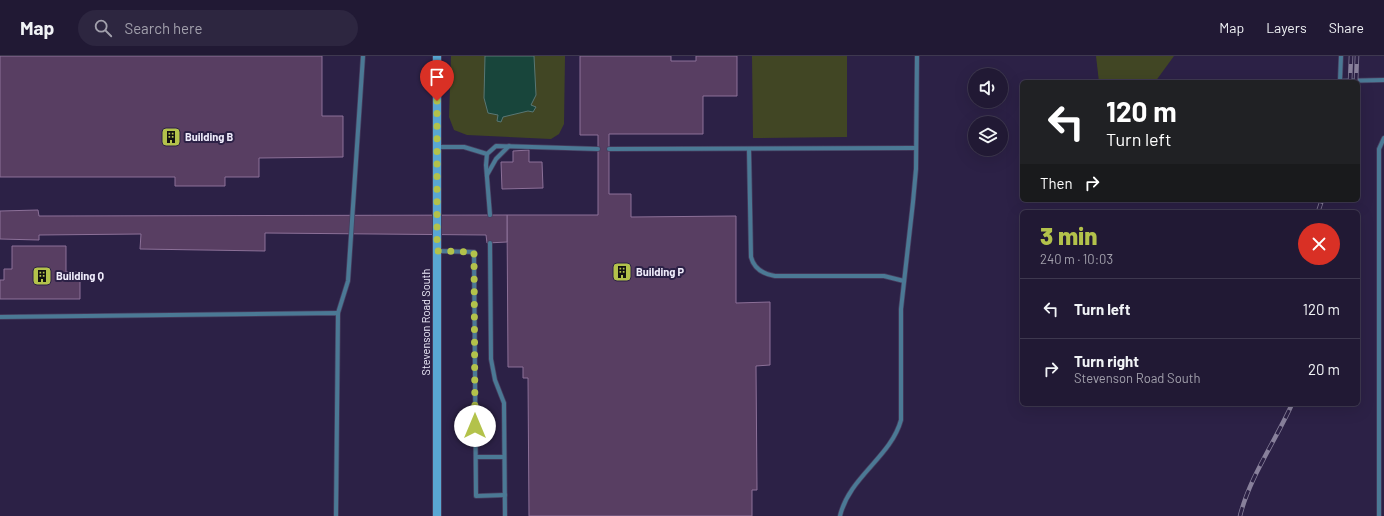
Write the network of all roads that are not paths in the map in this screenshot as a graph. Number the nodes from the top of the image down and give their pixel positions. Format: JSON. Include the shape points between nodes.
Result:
{"nodes":[{"id":1,"x":363,"y":56,"type":"edge"},
{"id":2,"x":437,"y":56,"type":"edge"},
{"id":3,"x":917,"y":56,"type":"edge"},
{"id":4,"x":1340,"y":56,"type":"edge"},
{"id":5,"x":1340,"y":80,"type":"edge"},
{"id":6,"x":1384,"y":80,"type":"edge"},
{"id":7,"x":1360,"y":81,"type":"edge"},
{"id":8,"x":1384,"y":138,"type":"edge"},
{"id":9,"x":509,"y":146,"type":"junction"},
{"id":10,"x":437,"y":147,"type":"junction"},
{"id":11,"x":915,"y":148,"type":"junction"},
{"id":12,"x":598,"y":149,"type":"dead end"},
{"id":13,"x":609,"y":149,"type":"dead end"},
{"id":14,"x":749,"y":149,"type":"junction"},
{"id":15,"x":488,"y":154,"type":"junction"},
{"id":16,"x":487,"y":174,"type":"junction"},
{"id":17,"x":490,"y":215,"type":"dead end"},
{"id":18,"x":490,"y":243,"type":"dead end"},
{"id":19,"x":437,"y":251,"type":"junction"},
{"id":20,"x":904,"y":280,"type":"junction"},
{"id":21,"x":338,"y":313,"type":"junction"},
{"id":22,"x":0,"y":317,"type":"edge"},
{"id":23,"x":476,"y":457,"type":"junction"},
{"id":24,"x":504,"y":457,"type":"junction"},
{"id":25,"x":505,"y":495,"type":"junction"},
{"id":26,"x":336,"y":516,"type":"edge"},
{"id":27,"x":437,"y":516,"type":"edge"},
{"id":28,"x":505,"y":516,"type":"edge"},
{"id":29,"x":840,"y":516,"type":"edge"},
{"id":30,"x":1379,"y":516,"type":"edge"}],
"edges":[{"from":1,"to":21,"type":"lane","via":[[348,281]]},
{"from":2,"to":10,"type":"main road","name":"Stevenson Road South"},
{"from":3,"to":11,"type":"lane"},
{"from":4,"to":5,"type":"lane"},
{"from":6,"to":7,"type":"lane"},
{"from":8,"to":30,"type":"lane","via":[[1379,149]]},
{"from":9,"to":12,"type":"lane"},
{"from":9,"to":15,"type":"lane","via":[[496,146]]},
{"from":9,"to":16,"type":"lane","via":[[496,159]]},
{"from":10,"to":15,"type":"lane","via":[[464,147]]},
{"from":10,"to":19,"type":"main road","name":"Stevenson Road South"},
{"from":11,"to":14,"type":"lane"},
{"from":11,"to":20,"type":"lane","via":[[916,170]]},
{"from":13,"to":14,"type":"lane"},
{"from":14,"to":20,"type":"lane","via":[[751,257],[758,269],[775,276],[884,276]]},
{"from":15,"to":16,"type":"lane"},
{"from":16,"to":17,"type":"lane"},
{"from":18,"to":24,"type":"lane","via":[[491,359],[494,380],[504,403]]},
{"from":19,"to":23,"type":"lane","via":[[474,252]]},
{"from":19,"to":27,"type":"main road","name":"Stevenson Road South"},
{"from":20,"to":29,"type":"lane","via":[[901,309],[900,425],[886,449],[852,489]]},
{"from":21,"to":22,"type":"lane"},
{"from":21,"to":26,"type":"lane"},
{"from":23,"to":24,"type":"lane"},
{"from":23,"to":25,"type":"lane","via":[[476,496]]},
{"from":24,"to":25,"type":"lane"},
{"from":25,"to":28,"type":"lane"}]}
